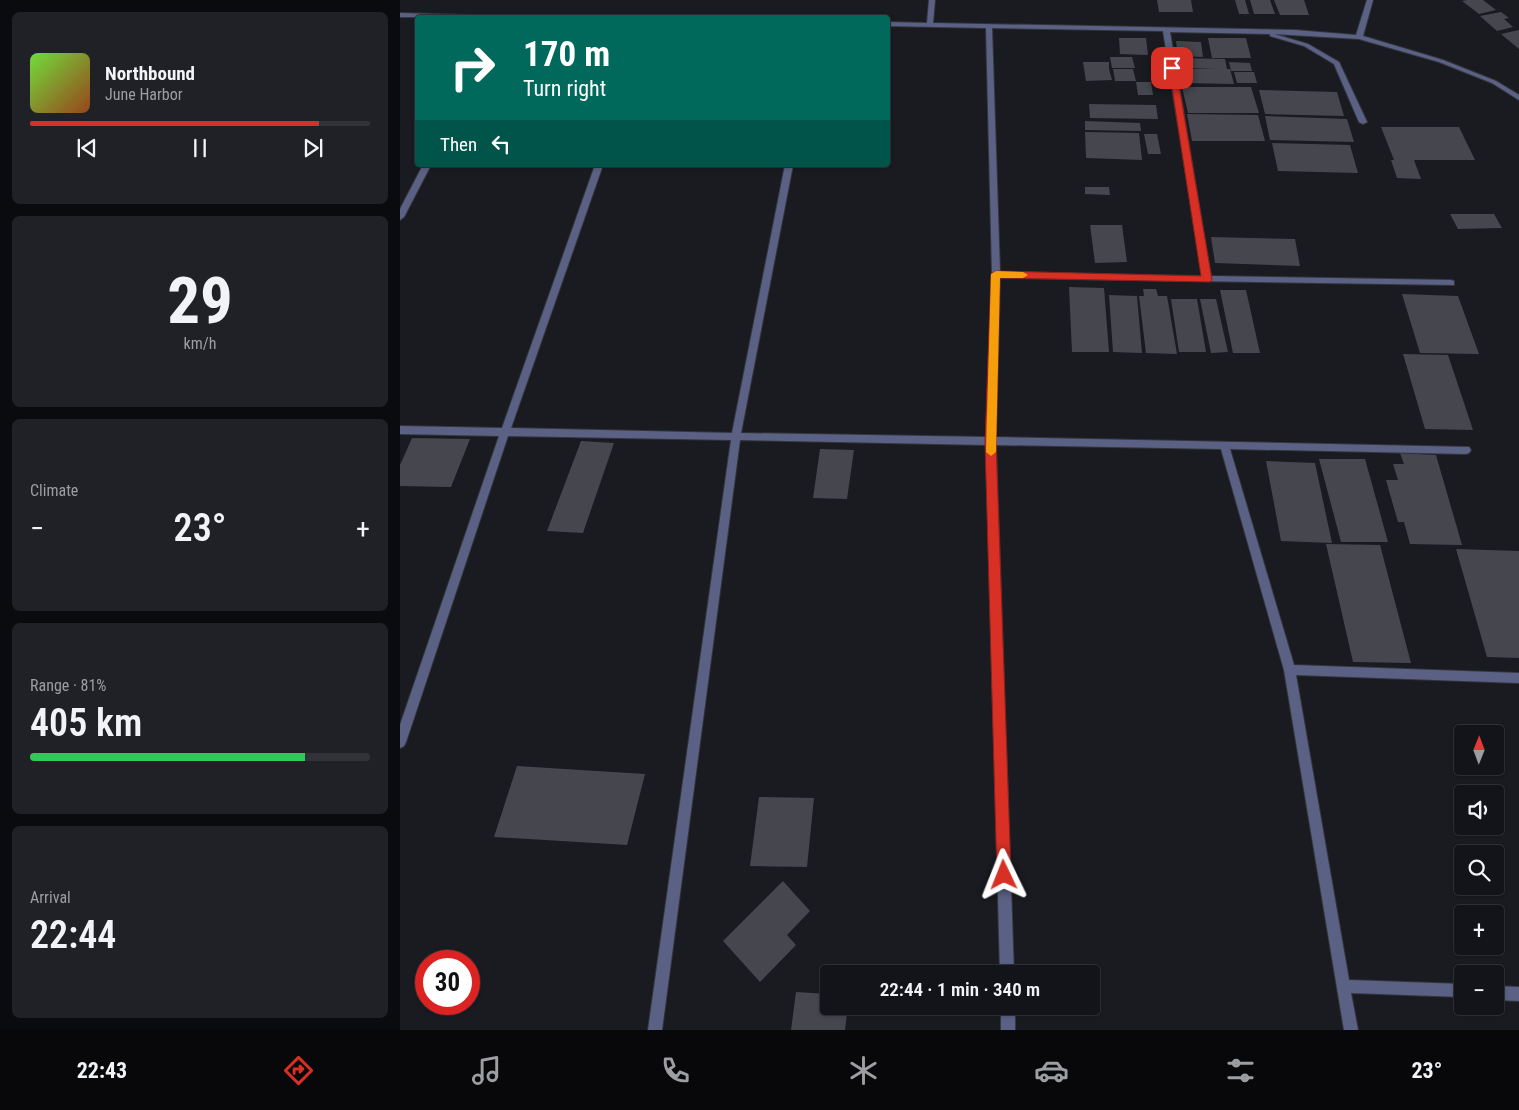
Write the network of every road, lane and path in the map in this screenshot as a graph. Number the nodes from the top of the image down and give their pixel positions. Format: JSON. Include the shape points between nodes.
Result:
{"nodes":[{"id":1,"x":932,"y":0,"type":"edge"},
{"id":2,"x":1370,"y":0,"type":"edge"},
{"id":3,"x":400,"y":16,"type":"edge"},
{"id":4,"x":415,"y":16,"type":"edge"},
{"id":5,"x":890,"y":24,"type":"edge"},
{"id":6,"x":930,"y":25,"type":"junction"},
{"id":7,"x":989,"y":26,"type":"junction"},
{"id":8,"x":1166,"y":30,"type":"junction"},
{"id":9,"x":1259,"y":31,"type":"junction"},
{"id":10,"x":1359,"y":37,"type":"junction"},
{"id":11,"x":1519,"y":98,"type":"edge"},
{"id":12,"x":1363,"y":122,"type":"dead end"},
{"id":13,"x":426,"y":167,"type":"edge"},
{"id":14,"x":598,"y":167,"type":"edge"},
{"id":15,"x":789,"y":167,"type":"edge"},
{"id":16,"x":400,"y":217,"type":"edge"},
{"id":17,"x":996,"y":274,"type":"junction"},
{"id":18,"x":1207,"y":280,"type":"junction"},
{"id":19,"x":1450,"y":283,"type":"dead end"},
{"id":20,"x":400,"y":430,"type":"edge"},
{"id":21,"x":505,"y":432,"type":"junction"},
{"id":22,"x":736,"y":436,"type":"junction"},
{"id":23,"x":991,"y":442,"type":"junction"},
{"id":24,"x":1226,"y":447,"type":"junction"},
{"id":25,"x":1466,"y":450,"type":"dead end"},
{"id":26,"x":1290,"y":670,"type":"junction"},
{"id":27,"x":1519,"y":678,"type":"edge"},
{"id":28,"x":400,"y":742,"type":"edge"},
{"id":29,"x":1007,"y":965,"type":"edge"},
{"id":30,"x":1343,"y":986,"type":"junction"},
{"id":31,"x":1454,"y":991,"type":"edge"},
{"id":32,"x":1504,"y":993,"type":"edge"},
{"id":33,"x":1519,"y":994,"type":"edge"},
{"id":34,"x":1008,"y":1015,"type":"edge"},
{"id":35,"x":655,"y":1030,"type":"edge"},
{"id":36,"x":1008,"y":1030,"type":"edge"},
{"id":37,"x":1351,"y":1030,"type":"edge"}],
"edges":[{"from":1,"to":6,"type":"street"},
{"from":2,"to":10,"type":"street"},
{"from":3,"to":4,"type":"street"},
{"from":5,"to":6,"type":"street"},
{"from":6,"to":7,"type":"street"},
{"from":7,"to":8,"type":"street"},
{"from":7,"to":17,"type":"street"},
{"from":8,"to":9,"type":"street"},
{"from":8,"to":18,"type":"street"},
{"from":9,"to":10,"type":"street"},
{"from":9,"to":12,"type":"street","via":[[1306,45],[1337,63]]},
{"from":10,"to":11,"type":"street","via":[[1441,61],[1494,82]]},
{"from":13,"to":16,"type":"street"},
{"from":14,"to":21,"type":"street"},
{"from":15,"to":22,"type":"street"},
{"from":17,"to":18,"type":"street"},
{"from":17,"to":23,"type":"street"},
{"from":18,"to":19,"type":"street"},
{"from":20,"to":21,"type":"street"},
{"from":21,"to":22,"type":"street"},
{"from":21,"to":28,"type":"street"},
{"from":22,"to":23,"type":"street"},
{"from":22,"to":35,"type":"street"},
{"from":23,"to":24,"type":"street"},
{"from":23,"to":29,"type":"street"},
{"from":24,"to":25,"type":"street"},
{"from":24,"to":26,"type":"street"},
{"from":26,"to":27,"type":"street"},
{"from":26,"to":30,"type":"street"},
{"from":30,"to":31,"type":"street"},
{"from":30,"to":37,"type":"street"},
{"from":32,"to":33,"type":"street"},
{"from":34,"to":36,"type":"street"}]}
